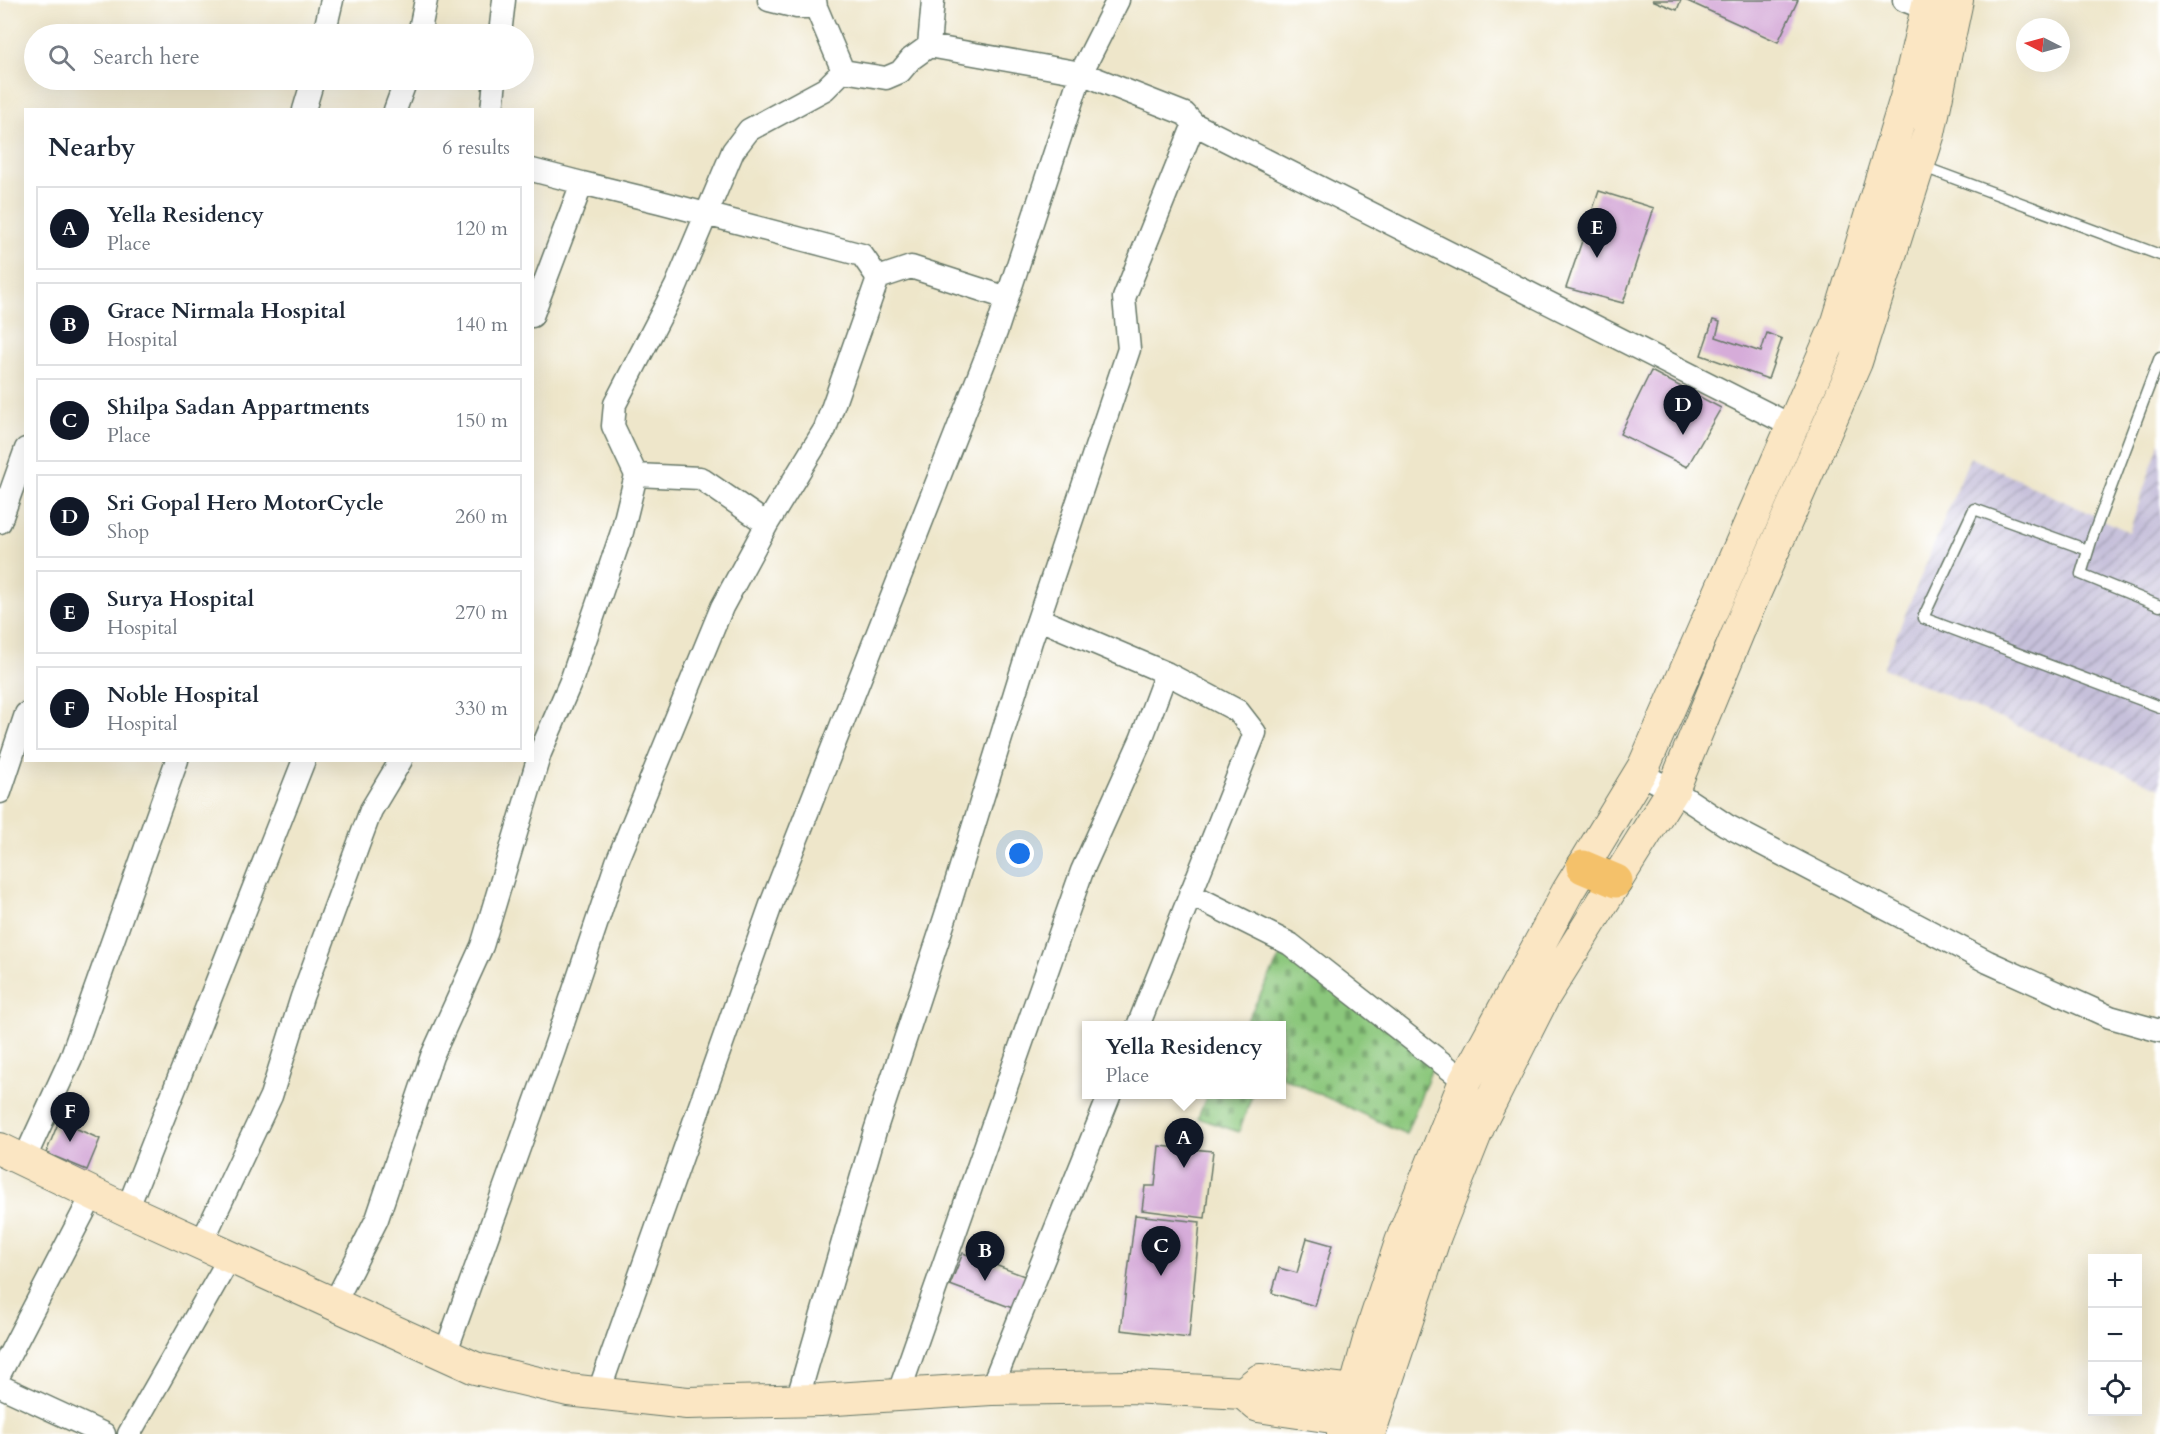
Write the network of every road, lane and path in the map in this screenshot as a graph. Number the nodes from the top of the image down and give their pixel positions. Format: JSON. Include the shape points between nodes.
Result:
{"nodes":[{"id":1,"x":332,"y":0,"type":"edge"},
{"id":2,"x":426,"y":0,"type":"edge"},
{"id":3,"x":504,"y":0,"type":"edge"},
{"id":4,"x":769,"y":0,"type":"edge"},
{"id":5,"x":933,"y":0,"type":"edge"},
{"id":6,"x":1118,"y":0,"type":"edge"},
{"id":7,"x":1957,"y":0,"type":"edge"},
{"id":8,"x":816,"y":3,"type":"edge"},
{"id":9,"x":1920,"y":3,"type":"edge"},
{"id":10,"x":326,"y":24,"type":"edge"},
{"id":11,"x":421,"y":24,"type":"edge"},
{"id":12,"x":501,"y":24,"type":"edge"},
{"id":13,"x":928,"y":46,"type":"junction"},
{"id":14,"x":843,"y":71,"type":"junction"},
{"id":15,"x":1081,"y":73,"type":"junction"},
{"id":16,"x":310,"y":90,"type":"edge"},
{"id":17,"x":402,"y":90,"type":"edge"},
{"id":18,"x":494,"y":90,"type":"edge"},
{"id":19,"x":305,"y":108,"type":"edge"},
{"id":20,"x":396,"y":108,"type":"edge"},
{"id":21,"x":492,"y":108,"type":"edge"},
{"id":22,"x":1194,"y":124,"type":"junction"},
{"id":23,"x":1904,"y":160,"type":"junction"},
{"id":24,"x":534,"y":171,"type":"edge"},
{"id":25,"x":582,"y":183,"type":"junction"},
{"id":26,"x":707,"y":214,"type":"junction"},
{"id":27,"x":2160,"y":255,"type":"edge"},
{"id":28,"x":878,"y":278,"type":"junction"},
{"id":29,"x":1006,"y":298,"type":"junction"},
{"id":30,"x":534,"y":311,"type":"edge"},
{"id":31,"x":2160,"y":357,"type":"edge"},
{"id":32,"x":1792,"y":426,"type":"junction"},
{"id":33,"x":24,"y":455,"type":"edge"},
{"id":34,"x":636,"y":476,"type":"junction"},
{"id":35,"x":0,"y":522,"type":"edge"},
{"id":36,"x":767,"y":524,"type":"junction"},
{"id":37,"x":2088,"y":550,"type":"junction"},
{"id":38,"x":2160,"y":606,"type":"edge"},
{"id":39,"x":1039,"y":619,"type":"junction"},
{"id":40,"x":1166,"y":673,"type":"junction"},
{"id":41,"x":2160,"y":707,"type":"edge"},
{"id":42,"x":24,"y":720,"type":"edge"},
{"id":43,"x":176,"y":762,"type":"edge"},
{"id":44,"x":303,"y":762,"type":"edge"},
{"id":45,"x":400,"y":762,"type":"edge"},
{"id":46,"x":1639,"y":773,"type":"junction"},
{"id":47,"x":1672,"y":790,"type":"junction"},
{"id":48,"x":0,"y":792,"type":"edge"},
{"id":49,"x":1583,"y":867,"type":"junction"},
{"id":50,"x":1616,"y":881,"type":"junction"},
{"id":51,"x":1190,"y":894,"type":"junction"},
{"id":52,"x":1140,"y":1021,"type":"edge"},
{"id":53,"x":2160,"y":1030,"type":"edge"},
{"id":54,"x":1465,"y":1081,"type":"junction"},
{"id":55,"x":1108,"y":1099,"type":"edge"},
{"id":56,"x":12,"y":1155,"type":"edge"},
{"id":57,"x":93,"y":1194,"type":"junction"},
{"id":58,"x":127,"y":1210,"type":"junction"},
{"id":59,"x":201,"y":1244,"type":"junction"},
{"id":60,"x":230,"y":1257,"type":"junction"},
{"id":61,"x":334,"y":1304,"type":"junction"},
{"id":62,"x":445,"y":1354,"type":"junction"},
{"id":63,"x":0,"y":1373,"type":"edge"},
{"id":64,"x":0,"y":1386,"type":"edge"},
{"id":65,"x":991,"y":1389,"type":"junction"},
{"id":66,"x":598,"y":1394,"type":"junction"},
{"id":67,"x":898,"y":1395,"type":"junction"},
{"id":68,"x":797,"y":1401,"type":"junction"},
{"id":69,"x":1353,"y":1419,"type":"edge"},
{"id":70,"x":104,"y":1434,"type":"edge"},
{"id":71,"x":129,"y":1434,"type":"edge"}],
"edges":[{"from":1,"to":10,"type":"street"},
{"from":2,"to":11,"type":"street"},
{"from":3,"to":12,"type":"street"},
{"from":4,"to":8,"type":"street","via":[[797,7]]},
{"from":5,"to":13,"type":"street"},
{"from":6,"to":15,"type":"street"},
{"from":7,"to":23,"type":"main road","via":[[1929,133]]},
{"from":8,"to":14,"type":"street"},
{"from":9,"to":23,"type":"main road","via":[[1906,98]]},
{"from":13,"to":14,"type":"street","via":[[900,72],[886,78]]},
{"from":13,"to":15,"type":"street"},
{"from":14,"to":26,"type":"street","via":[[825,89],[749,130],[733,151]]},
{"from":15,"to":22,"type":"street","via":[[1185,114]]},
{"from":15,"to":29,"type":"street"},
{"from":16,"to":19,"type":"street"},
{"from":17,"to":20,"type":"street"},
{"from":18,"to":21,"type":"street"},
{"from":22,"to":32,"type":"street"},
{"from":22,"to":39,"type":"street","via":[[1124,298],[1129,350]]},
{"from":23,"to":27,"type":"lane"},
{"from":23,"to":32,"type":"main road"},
{"from":23,"to":47,"type":"main road","via":[[1856,362]]},
{"from":24,"to":25,"type":"street"},
{"from":25,"to":26,"type":"street"},
{"from":25,"to":30,"type":"street"},
{"from":26,"to":28,"type":"street","via":[[862,255]]},
{"from":26,"to":34,"type":"street","via":[[676,286],[615,404],[613,426]]},
{"from":28,"to":29,"type":"street","via":[[911,267]]},
{"from":28,"to":36,"type":"street","via":[[825,429]]},
{"from":29,"to":66,"type":"street","via":[[948,458],[772,902]]},
{"from":31,"to":37,"type":"lane"},
{"from":32,"to":46,"type":"main road"},
{"from":33,"to":35,"type":"street"},
{"from":34,"to":36,"type":"street","via":[[700,478]]},
{"from":34,"to":61,"type":"street","via":[[622,532],[571,681],[540,753],[482,946],[432,1056],[376,1219]]},
{"from":36,"to":62,"type":"street","via":[[722,607],[617,862]]},
{"from":37,"to":38,"type":"lane","via":[[2081,574]]},
{"from":37,"to":41,"type":"lane","via":[[1974,509],[1923,618]]},
{"from":39,"to":40,"type":"street"},
{"from":39,"to":68,"type":"street","via":[[875,1131]]},
{"from":40,"to":51,"type":"street","via":[[1238,711],[1255,733]]},
{"from":40,"to":67,"type":"street","via":[[1141,740],[1082,871]]},
{"from":42,"to":48,"type":"street"},
{"from":43,"to":56,"type":"street","via":[[71,1058]]},
{"from":44,"to":58,"type":"street"},
{"from":45,"to":59,"type":"street","via":[[371,810],[302,997],[272,1096]]},
{"from":46,"to":47,"type":"street"},
{"from":46,"to":49,"type":"main road"},
{"from":47,"to":50,"type":"main road"},
{"from":47,"to":53,"type":"street","via":[[1726,825],[1988,962],[2110,1017]]},
{"from":49,"to":50,"type":"main road"},
{"from":49,"to":54,"type":"main road"},
{"from":50,"to":69,"type":"main road","via":[[1543,998],[1480,1123],[1435,1236]]},
{"from":51,"to":52,"type":"street"},
{"from":51,"to":54,"type":"street","via":[[1290,944]]},
{"from":54,"to":69,"type":"main road","via":[[1401,1242],[1370,1336]]},
{"from":55,"to":65,"type":"street"},
{"from":56,"to":57,"type":"main road"},
{"from":57,"to":58,"type":"main road"},
{"from":57,"to":63,"type":"street"},
{"from":58,"to":59,"type":"main road"},
{"from":59,"to":60,"type":"main road"},
{"from":60,"to":61,"type":"main road"},
{"from":60,"to":71,"type":"street"},
{"from":61,"to":62,"type":"main road"},
{"from":62,"to":66,"type":"main road","via":[[475,1368]]},
{"from":64,"to":70,"type":"street"},
{"from":65,"to":67,"type":"main road"},
{"from":65,"to":69,"type":"main road","via":[[1130,1387],[1243,1393],[1258,1406]]},
{"from":66,"to":68,"type":"main road","via":[[687,1403]]},
{"from":67,"to":68,"type":"main road"}]}
